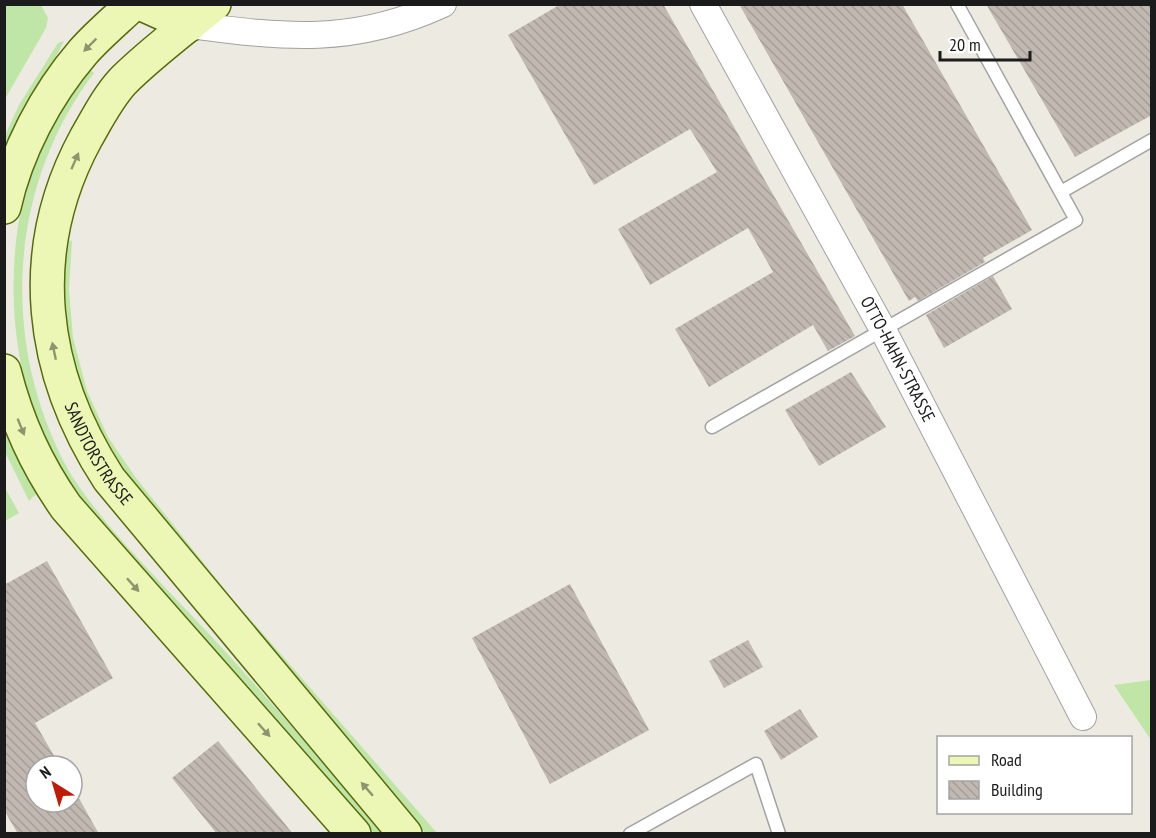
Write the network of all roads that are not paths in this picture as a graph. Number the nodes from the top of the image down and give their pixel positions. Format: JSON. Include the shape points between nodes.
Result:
{"nodes":[{"id":1,"x":133,"y":4,"type":"edge"},
{"id":2,"x":142,"y":4,"type":"edge"},
{"id":3,"x":214,"y":4,"type":"edge"},
{"id":4,"x":703,"y":4,"type":"edge"},
{"id":5,"x":957,"y":4,"type":"edge"},
{"id":6,"x":432,"y":6,"type":"edge"},
{"id":7,"x":189,"y":25,"type":"junction"},
{"id":8,"x":1152,"y":140,"type":"edge"},
{"id":9,"x":1061,"y":192,"type":"junction"},
{"id":10,"x":4,"y":207,"type":"edge"},
{"id":11,"x":882,"y":328,"type":"junction"},
{"id":12,"x":4,"y":371,"type":"edge"},
{"id":13,"x":712,"y":427,"type":"dead end"},
{"id":14,"x":1083,"y":717,"type":"dead end"},
{"id":15,"x":354,"y":834,"type":"edge"},
{"id":16,"x":405,"y":834,"type":"edge"},
{"id":17,"x":630,"y":834,"type":"edge"},
{"id":18,"x":779,"y":834,"type":"edge"}],
"edges":[{"from":1,"to":10,"type":"main road","one_way":true,"via":[[85,50],[55,90],[25,147]]},
{"from":2,"to":7,"type":"main road"},
{"from":3,"to":7,"type":"main road","name":"SANDTORSTRASSE"},
{"from":4,"to":11,"type":"street","name":"OTTO-HAHN-STRASSE"},
{"from":5,"to":9,"type":"lane"},
{"from":6,"to":7,"type":"street","via":[[388,26],[337,35],[265,34]]},
{"from":16,"to":7,"type":"main road","name":"SANDTORSTRASSE","one_way":true,"via":[[109,478],[85,439],[61,382],[49,323],[46,283],[53,228],[66,181],[86,138],[118,88]]},
{"from":8,"to":9,"type":"lane"},
{"from":9,"to":11,"type":"lane","via":[[1076,220]]},
{"from":11,"to":13,"type":"lane"},
{"from":11,"to":14,"type":"street","name":"OTTO-HAHN-STRASSE"},
{"from":12,"to":15,"type":"main road","one_way":true,"via":[[23,432],[66,507]]},
{"from":17,"to":18,"type":"lane","via":[[756,764]]}]}
